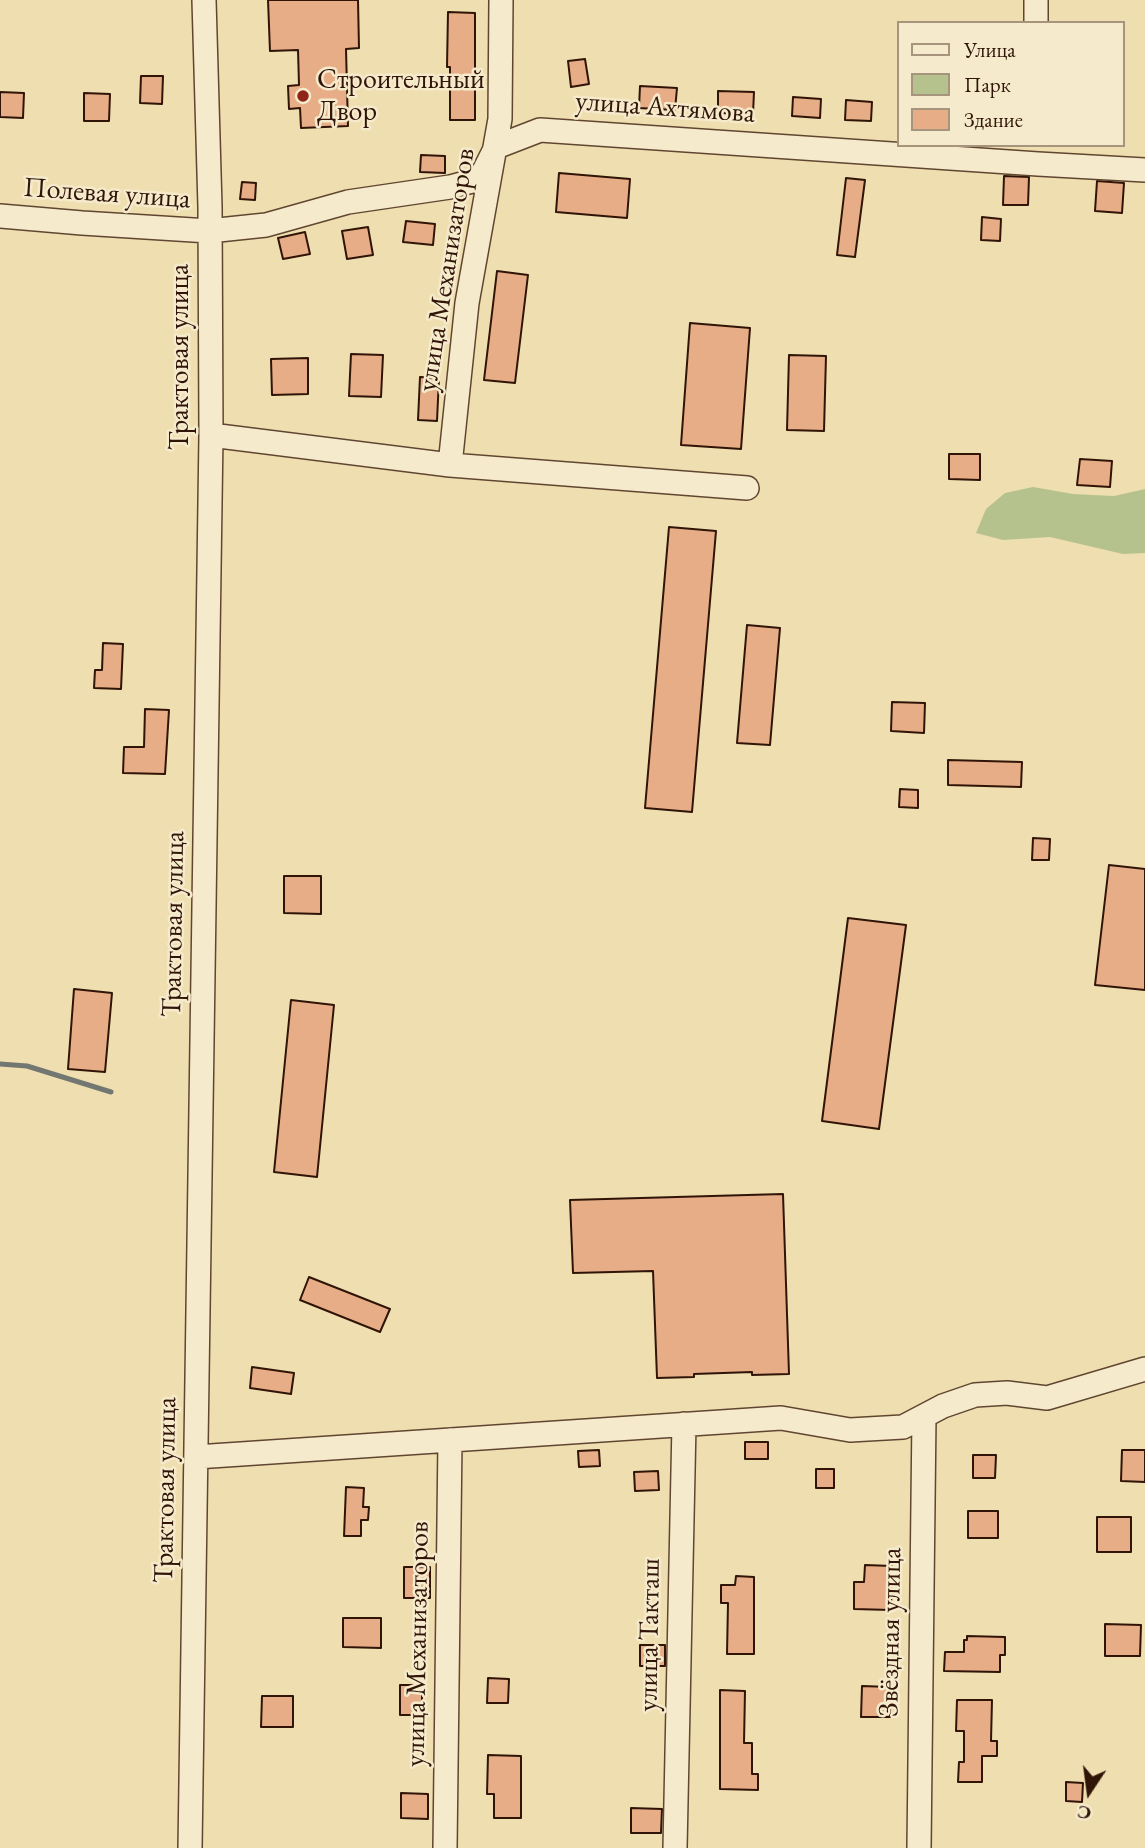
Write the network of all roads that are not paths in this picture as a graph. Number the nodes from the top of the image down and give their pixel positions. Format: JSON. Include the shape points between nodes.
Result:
{"nodes":[{"id":1,"x":204,"y":0,"type":"edge"},
{"id":2,"x":501,"y":0,"type":"edge"},
{"id":3,"x":1036,"y":0,"type":"edge"},
{"id":4,"x":1036,"y":21,"type":"edge"},
{"id":5,"x":496,"y":147,"type":"junction"},
{"id":6,"x":1038,"y":155,"type":"edge"},
{"id":7,"x":1145,"y":170,"type":"edge"},
{"id":8,"x":0,"y":216,"type":"edge"},
{"id":9,"x":209,"y":231,"type":"junction"},
{"id":10,"x":211,"y":435,"type":"junction"},
{"id":11,"x":450,"y":465,"type":"junction"},
{"id":12,"x":747,"y":488,"type":"dead end"},
{"id":13,"x":1145,"y":1369,"type":"edge"},
{"id":14,"x":924,"y":1416,"type":"junction"},
{"id":15,"x":684,"y":1424,"type":"junction"},
{"id":16,"x":450,"y":1440,"type":"junction"},
{"id":17,"x":196,"y":1457,"type":"junction"},
{"id":18,"x":190,"y":1848,"type":"edge"},
{"id":19,"x":445,"y":1848,"type":"edge"},
{"id":20,"x":675,"y":1848,"type":"edge"},
{"id":21,"x":919,"y":1848,"type":"edge"}],
"edges":[{"from":1,"to":9,"type":"street","name":"Трактовая улица"},
{"from":2,"to":5,"type":"street","name":"улица Механизаторов"},
{"from":3,"to":4,"type":"street"},
{"from":5,"to":6,"type":"street","name":"улица Ахтямова","via":[[540,130]]},
{"from":5,"to":9,"type":"street","via":[[480,179],[348,202],[266,225]]},
{"from":5,"to":11,"type":"street","name":"улица Механизаторов","via":[[467,303]]},
{"from":6,"to":7,"type":"street","name":"улица Ахтямова"},
{"from":8,"to":9,"type":"street","name":"Полевая улица"},
{"from":9,"to":10,"type":"street","name":"Трактовая улица"},
{"from":10,"to":11,"type":"street"},
{"from":10,"to":17,"type":"street","name":"Трактовая улица"},
{"from":11,"to":12,"type":"street"},
{"from":13,"to":14,"type":"street","via":[[1047,1398],[975,1395]]},
{"from":14,"to":15,"type":"street","via":[[902,1427],[849,1430],[780,1418]]},
{"from":14,"to":21,"type":"street","name":"Звёздная улица"},
{"from":15,"to":16,"type":"street"},
{"from":15,"to":20,"type":"street","name":"улица Такташ"},
{"from":16,"to":17,"type":"street"},
{"from":16,"to":19,"type":"street","name":"улица Механизаторов"},
{"from":17,"to":18,"type":"street","name":"Трактовая улица"}]}
